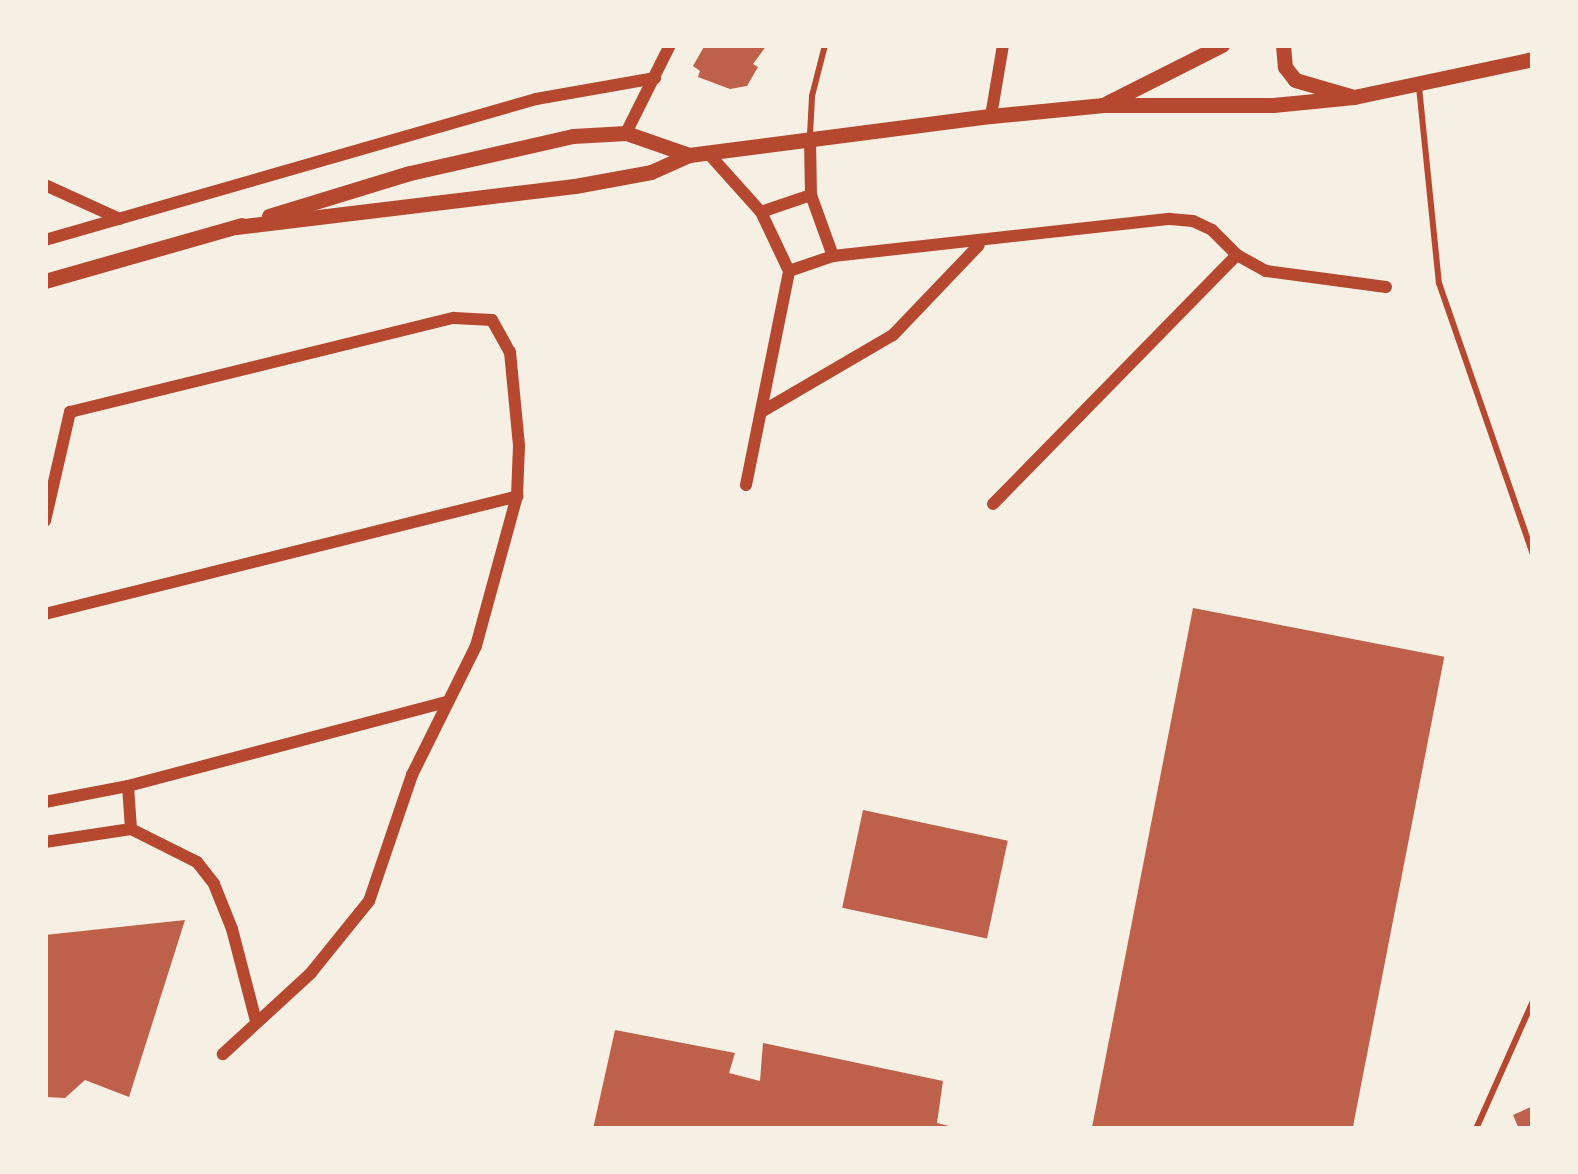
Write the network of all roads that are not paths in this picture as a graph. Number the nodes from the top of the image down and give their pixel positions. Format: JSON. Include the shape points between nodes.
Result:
{"nodes":[{"id":1,"x":670,"y":45,"type":"edge"},
{"id":2,"x":825,"y":45,"type":"edge"},
{"id":3,"x":1004,"y":45,"type":"edge"},
{"id":4,"x":1222,"y":45,"type":"edge"},
{"id":5,"x":1283,"y":45,"type":"edge"},
{"id":6,"x":1533,"y":59,"type":"edge"},
{"id":7,"x":655,"y":79,"type":"junction"},
{"id":8,"x":1419,"y":87,"type":"junction"},
{"id":9,"x":1354,"y":98,"type":"junction"},
{"id":10,"x":1103,"y":105,"type":"junction"},
{"id":11,"x":991,"y":116,"type":"junction"},
{"id":12,"x":626,"y":133,"type":"junction"},
{"id":13,"x":810,"y":139,"type":"junction"},
{"id":14,"x":708,"y":153,"type":"junction"},
{"id":15,"x":689,"y":155,"type":"junction"},
{"id":16,"x":45,"y":185,"type":"edge"},
{"id":17,"x":811,"y":195,"type":"junction"},
{"id":18,"x":761,"y":212,"type":"junction"},
{"id":19,"x":121,"y":219,"type":"junction"},
{"id":20,"x":236,"y":227,"type":"junction"},
{"id":21,"x":45,"y":240,"type":"edge"},
{"id":22,"x":980,"y":244,"type":"junction"},
{"id":23,"x":1237,"y":255,"type":"junction"},
{"id":24,"x":833,"y":256,"type":"junction"},
{"id":25,"x":789,"y":271,"type":"junction"},
{"id":26,"x":45,"y":281,"type":"edge"},
{"id":27,"x":1386,"y":287,"type":"dead end"},
{"id":28,"x":761,"y":412,"type":"junction"},
{"id":29,"x":746,"y":485,"type":"dead end"},
{"id":30,"x":517,"y":496,"type":"junction"},
{"id":31,"x":993,"y":504,"type":"dead end"},
{"id":32,"x":45,"y":521,"type":"edge"},
{"id":33,"x":1533,"y":554,"type":"edge"},
{"id":34,"x":45,"y":614,"type":"edge"},
{"id":35,"x":447,"y":702,"type":"junction"},
{"id":36,"x":128,"y":786,"type":"junction"},
{"id":37,"x":45,"y":802,"type":"edge"},
{"id":38,"x":131,"y":829,"type":"junction"},
{"id":39,"x":45,"y":842,"type":"edge"},
{"id":40,"x":1533,"y":1001,"type":"edge"},
{"id":41,"x":256,"y":1021,"type":"junction"},
{"id":42,"x":223,"y":1054,"type":"dead end"},
{"id":43,"x":1475,"y":1129,"type":"edge"}],
"edges":[{"from":1,"to":7,"type":"street"},
{"from":2,"to":13,"type":"lane"},
{"from":3,"to":11,"type":"street"},
{"from":4,"to":10,"type":"street"},
{"from":5,"to":9,"type":"street","via":[[1295,80]]},
{"from":6,"to":8,"type":"street"},
{"from":7,"to":12,"type":"street"},
{"from":7,"to":19,"type":"street","via":[[536,99]]},
{"from":8,"to":9,"type":"street"},
{"from":8,"to":33,"type":"lane","via":[[1439,284]]},
{"from":9,"to":10,"type":"street"},
{"from":10,"to":11,"type":"street"},
{"from":11,"to":13,"type":"street"},
{"from":12,"to":15,"type":"street"},
{"from":12,"to":20,"type":"street","via":[[573,136],[410,173]]},
{"from":13,"to":14,"type":"street"},
{"from":13,"to":17,"type":"street"},
{"from":14,"to":15,"type":"street"},
{"from":14,"to":18,"type":"street"},
{"from":15,"to":20,"type":"street","via":[[651,172],[575,186]]},
{"from":16,"to":19,"type":"street"},
{"from":17,"to":18,"type":"street"},
{"from":17,"to":24,"type":"street"},
{"from":18,"to":25,"type":"street"},
{"from":19,"to":21,"type":"street"},
{"from":20,"to":26,"type":"street"},
{"from":22,"to":23,"type":"street","via":[[1170,219],[1212,230]]},
{"from":22,"to":24,"type":"street"},
{"from":22,"to":28,"type":"street","via":[[893,335]]},
{"from":23,"to":27,"type":"street","via":[[1292,278]]},
{"from":23,"to":31,"type":"street"},
{"from":24,"to":25,"type":"street"},
{"from":25,"to":28,"type":"street"},
{"from":28,"to":29,"type":"street"},
{"from":30,"to":32,"type":"street","via":[[512,365],[502,332],[492,320],[454,318],[70,412]]},
{"from":30,"to":34,"type":"street"},
{"from":30,"to":35,"type":"street","via":[[476,646]]},
{"from":35,"to":36,"type":"street"},
{"from":35,"to":41,"type":"street","via":[[369,901],[311,973]]},
{"from":36,"to":37,"type":"street"},
{"from":36,"to":38,"type":"street"},
{"from":38,"to":39,"type":"street"},
{"from":38,"to":41,"type":"street","via":[[196,862],[214,884]]},
{"from":40,"to":43,"type":"lane"},
{"from":41,"to":42,"type":"street"}]}
